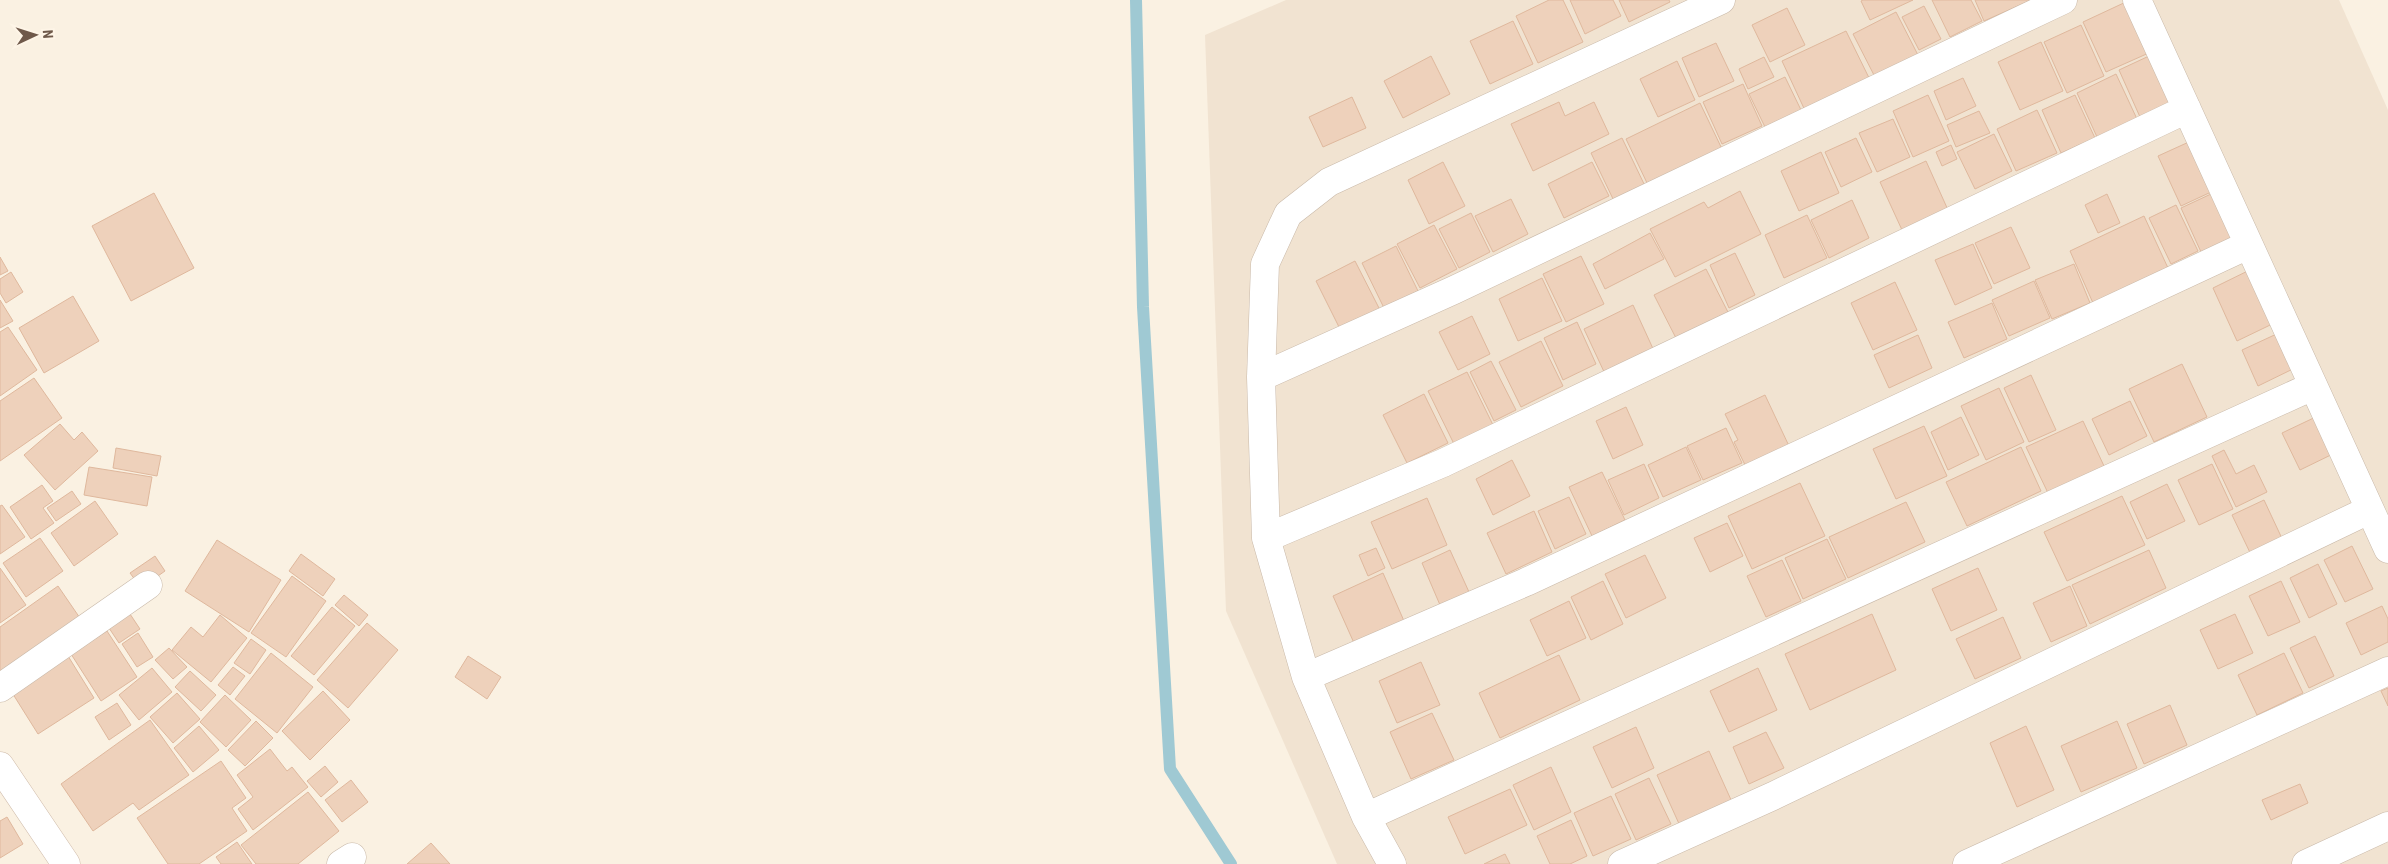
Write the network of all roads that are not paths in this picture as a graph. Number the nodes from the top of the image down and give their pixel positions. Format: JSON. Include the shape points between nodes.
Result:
{"nodes":[{"id":1,"x":1721,"y":0,"type":"edge"},
{"id":2,"x":2062,"y":0,"type":"edge"},
{"id":3,"x":2137,"y":0,"type":"edge"},
{"id":4,"x":2187,"y":109,"type":"junction"},
{"id":5,"x":2248,"y":245,"type":"junction"},
{"id":6,"x":1261,"y":377,"type":"junction"},
{"id":7,"x":2313,"y":386,"type":"junction"},
{"id":8,"x":2369,"y":510,"type":"junction"},
{"id":9,"x":1266,"y":538,"type":"junction"},
{"id":10,"x":2388,"y":549,"type":"edge"},
{"id":11,"x":148,"y":585,"type":"dead end"},
{"id":12,"x":2388,"y":671,"type":"edge"},
{"id":13,"x":1306,"y":677,"type":"junction"},
{"id":14,"x":0,"y":688,"type":"edge"},
{"id":15,"x":0,"y":766,"type":"edge"},
{"id":16,"x":1366,"y":817,"type":"junction"},
{"id":17,"x":2388,"y":826,"type":"edge"},
{"id":18,"x":66,"y":864,"type":"edge"},
{"id":19,"x":1392,"y":864,"type":"edge"},
{"id":20,"x":1622,"y":864,"type":"edge"},
{"id":21,"x":1966,"y":864,"type":"edge"},
{"id":22,"x":2306,"y":864,"type":"edge"}],
"edges":[{"from":1,"to":6,"type":"street","via":[[1329,182],[1288,214],[1265,264]]},
{"from":2,"to":6,"type":"street","via":[[1454,290]]},
{"from":3,"to":4,"type":"street"},
{"from":4,"to":5,"type":"street"},
{"from":4,"to":9,"type":"street","via":[[1460,455]]},
{"from":5,"to":7,"type":"street"},
{"from":5,"to":13,"type":"street","via":[[1535,578]]},
{"from":6,"to":9,"type":"street"},
{"from":7,"to":8,"type":"street"},
{"from":7,"to":16,"type":"street"},
{"from":8,"to":10,"type":"street"},
{"from":8,"to":20,"type":"street","via":[[1773,796]]},
{"from":9,"to":13,"type":"street"},
{"from":11,"to":14,"type":"street"},
{"from":12,"to":21,"type":"street"},
{"from":13,"to":16,"type":"street"},
{"from":15,"to":18,"type":"street"},
{"from":16,"to":19,"type":"street"},
{"from":17,"to":22,"type":"street"}]}
